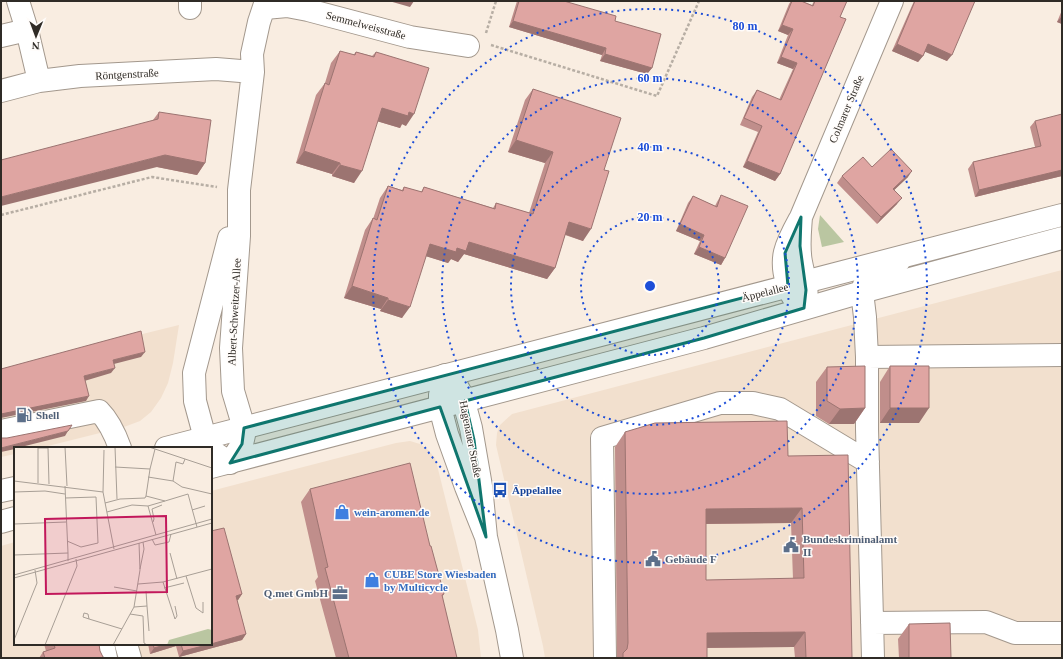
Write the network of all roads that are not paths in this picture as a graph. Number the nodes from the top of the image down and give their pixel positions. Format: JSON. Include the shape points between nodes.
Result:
{"nodes":[{"id":1,"x":18,"y":1,"type":"edge"},
{"id":2,"x":892,"y":1,"type":"edge"},
{"id":3,"x":266,"y":4,"type":"edge"},
{"id":4,"x":28,"y":30,"type":"junction"},
{"id":5,"x":1,"y":36,"type":"edge"},
{"id":6,"x":468,"y":46,"type":"road end"},
{"id":7,"x":253,"y":72,"type":"junction"},
{"id":8,"x":40,"y":81,"type":"junction"},
{"id":9,"x":1,"y":91,"type":"edge"},
{"id":10,"x":239,"y":197,"type":"junction"},
{"id":11,"x":1062,"y":215,"type":"edge"},
{"id":12,"x":1062,"y":238,"type":"edge"},
{"id":13,"x":923,"y":251,"type":"junction"},
{"id":14,"x":797,"y":283,"type":"junction"},
{"id":15,"x":862,"y":292,"type":"junction"},
{"id":16,"x":804,"y":308,"type":"junction"},
{"id":17,"x":1062,"y":354,"type":"edge"},
{"id":18,"x":867,"y":357,"type":"junction"},
{"id":19,"x":444,"y":375,"type":"junction"},
{"id":20,"x":465,"y":401,"type":"junction"},
{"id":21,"x":440,"y":407,"type":"junction"},
{"id":22,"x":244,"y":428,"type":"junction"},
{"id":23,"x":1,"y":431,"type":"edge"},
{"id":24,"x":209,"y":445,"type":"edge"},
{"id":25,"x":120,"y":447,"type":"edge"},
{"id":26,"x":180,"y":447,"type":"edge"},
{"id":27,"x":212,"y":449,"type":"edge"},
{"id":28,"x":868,"y":462,"type":"junction"},
{"id":29,"x":221,"y":465,"type":"edge"},
{"id":30,"x":14,"y":488,"type":"edge"},
{"id":31,"x":1,"y":492,"type":"edge"},
{"id":32,"x":14,"y":518,"type":"edge"},
{"id":33,"x":1,"y":522,"type":"edge"},
{"id":34,"x":486,"y":537,"type":"junction"},
{"id":35,"x":872,"y":623,"type":"junction"},
{"id":36,"x":1062,"y":633,"type":"edge"},
{"id":37,"x":103,"y":645,"type":"edge"},
{"id":38,"x":126,"y":645,"type":"edge"},
{"id":39,"x":106,"y":658,"type":"edge"},
{"id":40,"x":130,"y":658,"type":"edge"},
{"id":41,"x":512,"y":658,"type":"edge"},
{"id":42,"x":605,"y":658,"type":"edge"},
{"id":43,"x":873,"y":658,"type":"edge"}],
"edges":[{"from":1,"to":4,"type":"street"},
{"from":2,"to":14,"type":"street","name":"Colmarer Straße","via":[[801,217],[801,261]]},
{"from":3,"to":6,"type":"street","name":"Semmelweisstraße","via":[[308,10],[410,37]]},
{"from":3,"to":7,"type":"street","name":"Albert-Schweitzer-Allee","via":[[260,56]]},
{"from":4,"to":5,"type":"street"},
{"from":4,"to":8,"type":"street"},
{"from":7,"to":8,"type":"street","name":"Röntgenstraße","via":[[216,69],[80,76]]},
{"from":7,"to":10,"type":"street","name":"Albert-Schweitzer-Allee"},
{"from":8,"to":9,"type":"street","name":"Röntgenstraße"},
{"from":10,"to":22,"type":"street","name":"Albert-Schweitzer-Allee","via":[[231,364],[233,391]]},
{"from":10,"to":24,"type":"street","name":"Albert-Schweitzer-Allee","via":[[194,373],[195,402]]},
{"from":11,"to":13,"type":"street","name":"Äppelallee"},
{"from":12,"to":15,"type":"street"},
{"from":13,"to":14,"type":"street","name":"Äppelallee"},
{"from":13,"to":15,"type":"street","via":[[875,274],[864,285]]},
{"from":14,"to":16,"type":"street","name":"Colmarer Straße","via":[[794,300]]},
{"from":14,"to":19,"type":"street","name":"Äppelallee"},
{"from":15,"to":16,"type":"street"},
{"from":15,"to":18,"type":"street"},
{"from":16,"to":20,"type":"street","via":[[704,338]]},
{"from":17,"to":18,"type":"street"},
{"from":18,"to":28,"type":"street"},
{"from":19,"to":20,"type":"street","name":"Hagenauer Straße","via":[[455,383]]},
{"from":19,"to":21,"type":"street","name":"Hagenauer Straße"},
{"from":19,"to":22,"type":"street","name":"Äppelallee"},
{"from":20,"to":21,"type":"street"},
{"from":20,"to":34,"type":"street","name":"Hagenauer Straße","via":[[474,440]]},
{"from":21,"to":29,"type":"street"},
{"from":21,"to":34,"type":"street","name":"Hagenauer Straße","via":[[447,434]]},
{"from":22,"to":24,"type":"street","name":"Äppelallee"},
{"from":22,"to":29,"type":"street","name":"Albert-Schweitzer-Allee","via":[[242,444]]},
{"from":23,"to":25,"type":"street","via":[[98,411],[116,435]]},
{"from":24,"to":26,"type":"street","name":"Äppelallee"},
{"from":27,"to":29,"type":"street"},
{"from":28,"to":35,"type":"street"},
{"from":28,"to":42,"type":"street","via":[[780,409],[753,403],[720,403],[602,438]]},
{"from":30,"to":31,"type":"street"},
{"from":32,"to":33,"type":"street"},
{"from":34,"to":41,"type":"street","name":"Hagenauer Straße"},
{"from":35,"to":36,"type":"street","via":[[986,622],[1015,633]]},
{"from":35,"to":43,"type":"street"},
{"from":37,"to":39,"type":"street"},
{"from":38,"to":40,"type":"street"}]}
